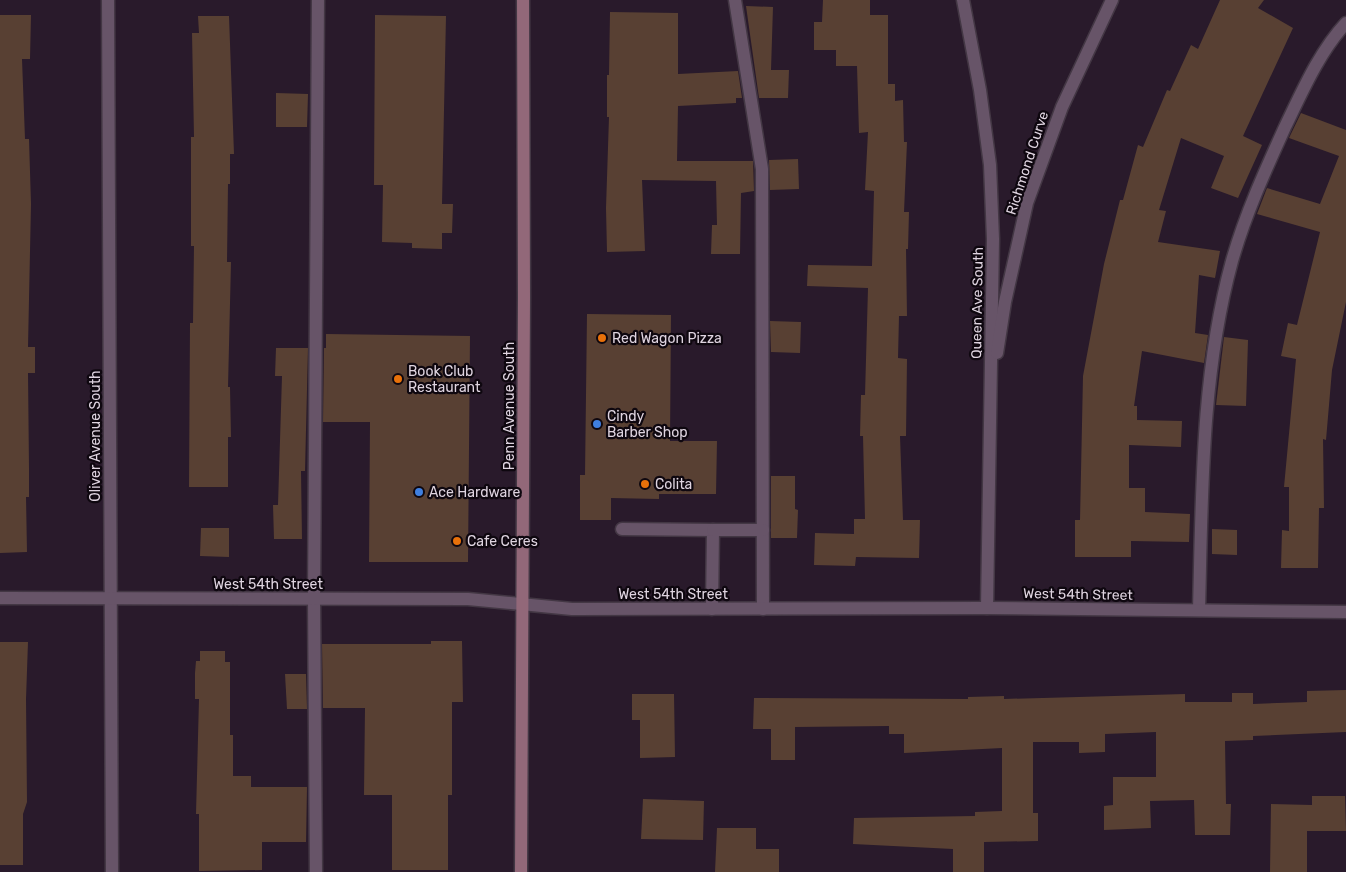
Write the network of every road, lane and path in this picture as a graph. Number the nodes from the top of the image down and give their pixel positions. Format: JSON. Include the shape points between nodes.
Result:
{"nodes":[{"id":1,"x":108,"y":0,"type":"edge"},
{"id":2,"x":318,"y":0,"type":"edge"},
{"id":3,"x":523,"y":0,"type":"edge"},
{"id":4,"x":735,"y":0,"type":"edge"},
{"id":5,"x":962,"y":0,"type":"edge"},
{"id":6,"x":1112,"y":0,"type":"edge"},
{"id":7,"x":1346,"y":23,"type":"edge"},
{"id":8,"x":990,"y":403,"type":"junction"},
{"id":9,"x":622,"y":529,"type":"dead end"},
{"id":10,"x":713,"y":530,"type":"junction"},
{"id":11,"x":763,"y":530,"type":"junction"},
{"id":12,"x":0,"y":598,"type":"edge"},
{"id":13,"x":314,"y":598,"type":"junction"},
{"id":14,"x":110,"y":599,"type":"junction"},
{"id":15,"x":523,"y":606,"type":"junction"},
{"id":16,"x":987,"y":608,"type":"junction"},
{"id":17,"x":712,"y":610,"type":"junction"},
{"id":18,"x":763,"y":610,"type":"junction"},
{"id":19,"x":1199,"y":610,"type":"junction"},
{"id":20,"x":1346,"y":612,"type":"edge"},
{"id":21,"x":112,"y":872,"type":"edge"},
{"id":22,"x":316,"y":872,"type":"edge"},
{"id":23,"x":521,"y":872,"type":"edge"}],
"edges":[{"from":1,"to":14,"type":"street","name":"Oliver Avenue South"},
{"from":2,"to":13,"type":"street"},
{"from":3,"to":15,"type":"main road","name":"Penn Avenue South"},
{"from":4,"to":11,"type":"street","via":[[762,169]]},
{"from":5,"to":8,"type":"street","name":"Queen Ave South","via":[[980,90],[990,165]]},
{"from":6,"to":8,"type":"street","name":"Richmond Curve","via":[[1062,107],[1027,203],[1005,302]]},
{"from":7,"to":19,"type":"street","via":[[1333,37],[1297,102],[1261,180],[1232,260],[1215,342],[1203,453]]},
{"from":8,"to":16,"type":"street","name":"Queen Ave South"},
{"from":9,"to":10,"type":"street"},
{"from":10,"to":11,"type":"street"},
{"from":10,"to":17,"type":"street"},
{"from":11,"to":18,"type":"street"},
{"from":12,"to":14,"type":"street","name":"West 54th Street"},
{"from":13,"to":14,"type":"street","name":"West 54th Street"},
{"from":13,"to":15,"type":"street","name":"West 54th Street","via":[[468,599]]},
{"from":13,"to":22,"type":"street"},
{"from":14,"to":21,"type":"street","name":"Oliver Avenue South"},
{"from":15,"to":17,"type":"street","name":"West 54th Street"},
{"from":15,"to":23,"type":"main road","name":"Penn Avenue South"},
{"from":16,"to":18,"type":"street","name":"West 54th Street"},
{"from":16,"to":19,"type":"street","name":"West 54th Street"},
{"from":17,"to":18,"type":"street","name":"West 54th Street"},
{"from":19,"to":20,"type":"street","name":"West 54th Street"}]}
